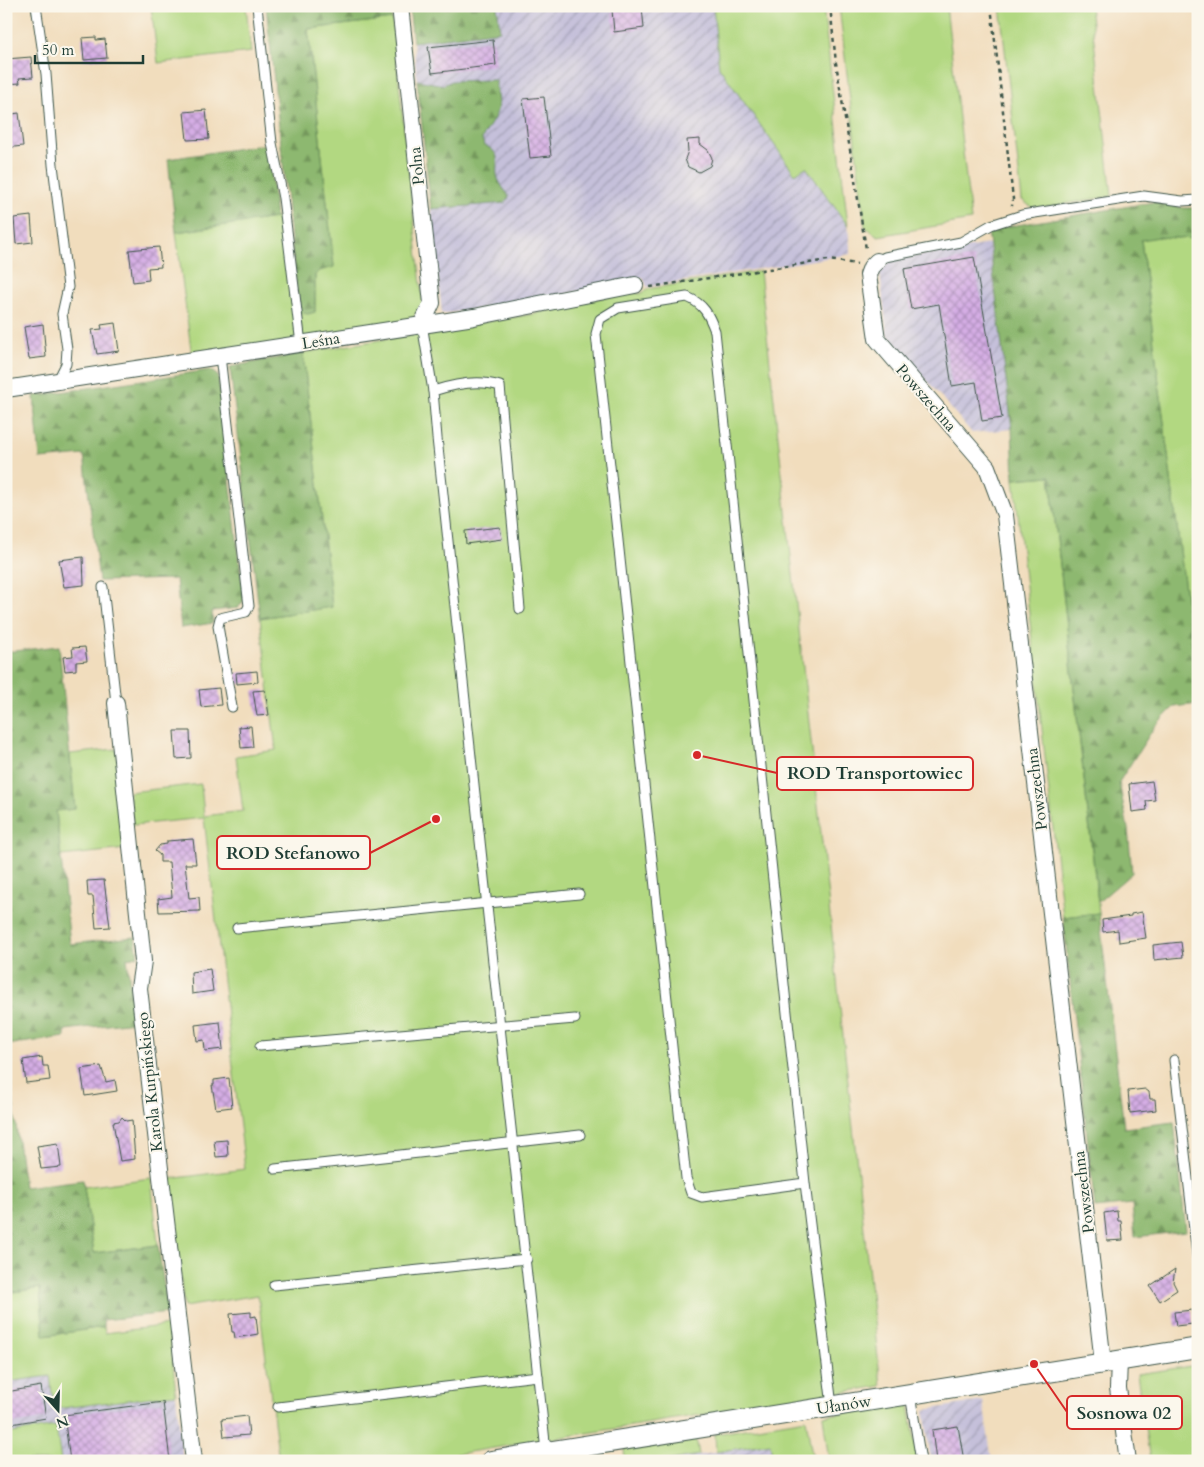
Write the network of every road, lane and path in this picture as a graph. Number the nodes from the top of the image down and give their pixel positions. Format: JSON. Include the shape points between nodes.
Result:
{"nodes":[{"id":1,"x":36,"y":6,"type":"edge"},
{"id":2,"x":257,"y":6,"type":"edge"},
{"id":3,"x":400,"y":6,"type":"edge"},
{"id":4,"x":830,"y":6,"type":"edge"},
{"id":5,"x":991,"y":6,"type":"edge"},
{"id":6,"x":1198,"y":200,"type":"edge"},
{"id":7,"x":1009,"y":219,"type":"junction"},
{"id":8,"x":874,"y":264,"type":"junction"},
{"id":9,"x":635,"y":285,"type":"joint"},
{"id":10,"x":422,"y":324,"type":"junction"},
{"id":11,"x":301,"y":344,"type":"junction"},
{"id":12,"x":220,"y":356,"type":"junction"},
{"id":13,"x":58,"y":380,"type":"junction"},
{"id":14,"x":6,"y":390,"type":"edge"},
{"id":15,"x":433,"y":391,"type":"junction"},
{"id":16,"x":103,"y":587,"type":"dead end"},
{"id":17,"x":520,"y":609,"type":"dead end"},
{"id":18,"x":116,"y":703,"type":"joint"},
{"id":19,"x":232,"y":707,"type":"dead end"},
{"id":20,"x":579,"y":894,"type":"dead end"},
{"id":21,"x":485,"y":904,"type":"junction"},
{"id":22,"x":237,"y":928,"type":"dead end"},
{"id":23,"x":575,"y":1019,"type":"dead end"},
{"id":24,"x":500,"y":1024,"type":"junction"},
{"id":25,"x":260,"y":1046,"type":"dead end"},
{"id":26,"x":1174,"y":1060,"type":"dead end"},
{"id":27,"x":580,"y":1135,"type":"dead end"},
{"id":28,"x":514,"y":1143,"type":"junction"},
{"id":29,"x":275,"y":1169,"type":"dead end"},
{"id":30,"x":805,"y":1183,"type":"junction"},
{"id":31,"x":527,"y":1259,"type":"junction"},
{"id":32,"x":1198,"y":1263,"type":"edge"},
{"id":33,"x":274,"y":1285,"type":"dead end"},
{"id":34,"x":1198,"y":1348,"type":"edge"},
{"id":35,"x":1111,"y":1362,"type":"junction"},
{"id":36,"x":538,"y":1376,"type":"junction"},
{"id":37,"x":910,"y":1394,"type":"junction"},
{"id":38,"x":278,"y":1407,"type":"dead end"},
{"id":39,"x":832,"y":1407,"type":"junction"},
{"id":40,"x":546,"y":1451,"type":"junction"},
{"id":41,"x":513,"y":1459,"type":"edge"},
{"id":42,"x":194,"y":1461,"type":"edge"},
{"id":43,"x":491,"y":1461,"type":"edge"},
{"id":44,"x":921,"y":1461,"type":"edge"},
{"id":45,"x":1128,"y":1461,"type":"edge"}],
"edges":[{"from":1,"to":13,"type":"lane","via":[[68,287],[62,314],[66,364]]},
{"from":2,"to":11,"type":"lane","via":[[272,143],[283,198]]},
{"from":3,"to":10,"type":"street","name":"Polna","via":[[432,303]]},
{"from":4,"to":8,"type":"path","via":[[862,232]]},
{"from":5,"to":7,"type":"path","via":[[1013,199]]},
{"from":6,"to":7,"type":"lane","via":[[1144,196]]},
{"from":7,"to":8,"type":"lane","via":[[991,224],[961,242],[885,257]]},
{"from":8,"to":9,"type":"path","via":[[828,260],[644,288]]},
{"from":8,"to":35,"type":"street","name":"Powszechna","via":[[868,275],[877,339],[987,467],[1005,514]]},
{"from":9,"to":10,"type":"street","name":"Leśna"},
{"from":10,"to":11,"type":"street","name":"Leśna"},
{"from":10,"to":15,"type":"lane"},
{"from":11,"to":12,"type":"street","name":"Leśna"},
{"from":12,"to":13,"type":"street","name":"Leśna"},
{"from":12,"to":19,"type":"lane","via":[[249,606],[246,612],[220,618],[218,626]]},
{"from":13,"to":14,"type":"street","name":"Leśna"},
{"from":15,"to":17,"type":"lane","via":[[451,385],[490,383],[500,386]]},
{"from":15,"to":21,"type":"lane"},
{"from":16,"to":18,"type":"lane"},
{"from":18,"to":42,"type":"street","name":"Karola Kurpińskiego","via":[[144,961],[139,988]]},
{"from":20,"to":21,"type":"lane"},
{"from":21,"to":22,"type":"lane"},
{"from":21,"to":24,"type":"lane"},
{"from":23,"to":24,"type":"lane"},
{"from":24,"to":25,"type":"lane"},
{"from":24,"to":28,"type":"lane"},
{"from":26,"to":32,"type":"lane"},
{"from":27,"to":28,"type":"lane"},
{"from":28,"to":29,"type":"lane"},
{"from":28,"to":31,"type":"lane"},
{"from":30,"to":30,"type":"lane","via":[[715,332],[705,309],[688,297],[618,308],[600,319],[596,334],[686,1178],[691,1192],[702,1197]]},
{"from":30,"to":39,"type":"lane"},
{"from":31,"to":33,"type":"lane"},
{"from":31,"to":36,"type":"lane"},
{"from":34,"to":35,"type":"street","name":"Ułanów"},
{"from":35,"to":37,"type":"street","name":"Ułanów"},
{"from":35,"to":45,"type":"street","name":"Powszechna"},
{"from":36,"to":38,"type":"lane"},
{"from":36,"to":40,"type":"lane"},
{"from":37,"to":39,"type":"street","name":"Ułanów"},
{"from":37,"to":44,"type":"lane"},
{"from":39,"to":40,"type":"street","name":"Ułanów"},
{"from":40,"to":41,"type":"street","name":"Ułanów"},
{"from":41,"to":43,"type":"street","name":"Ułanów"}]}
